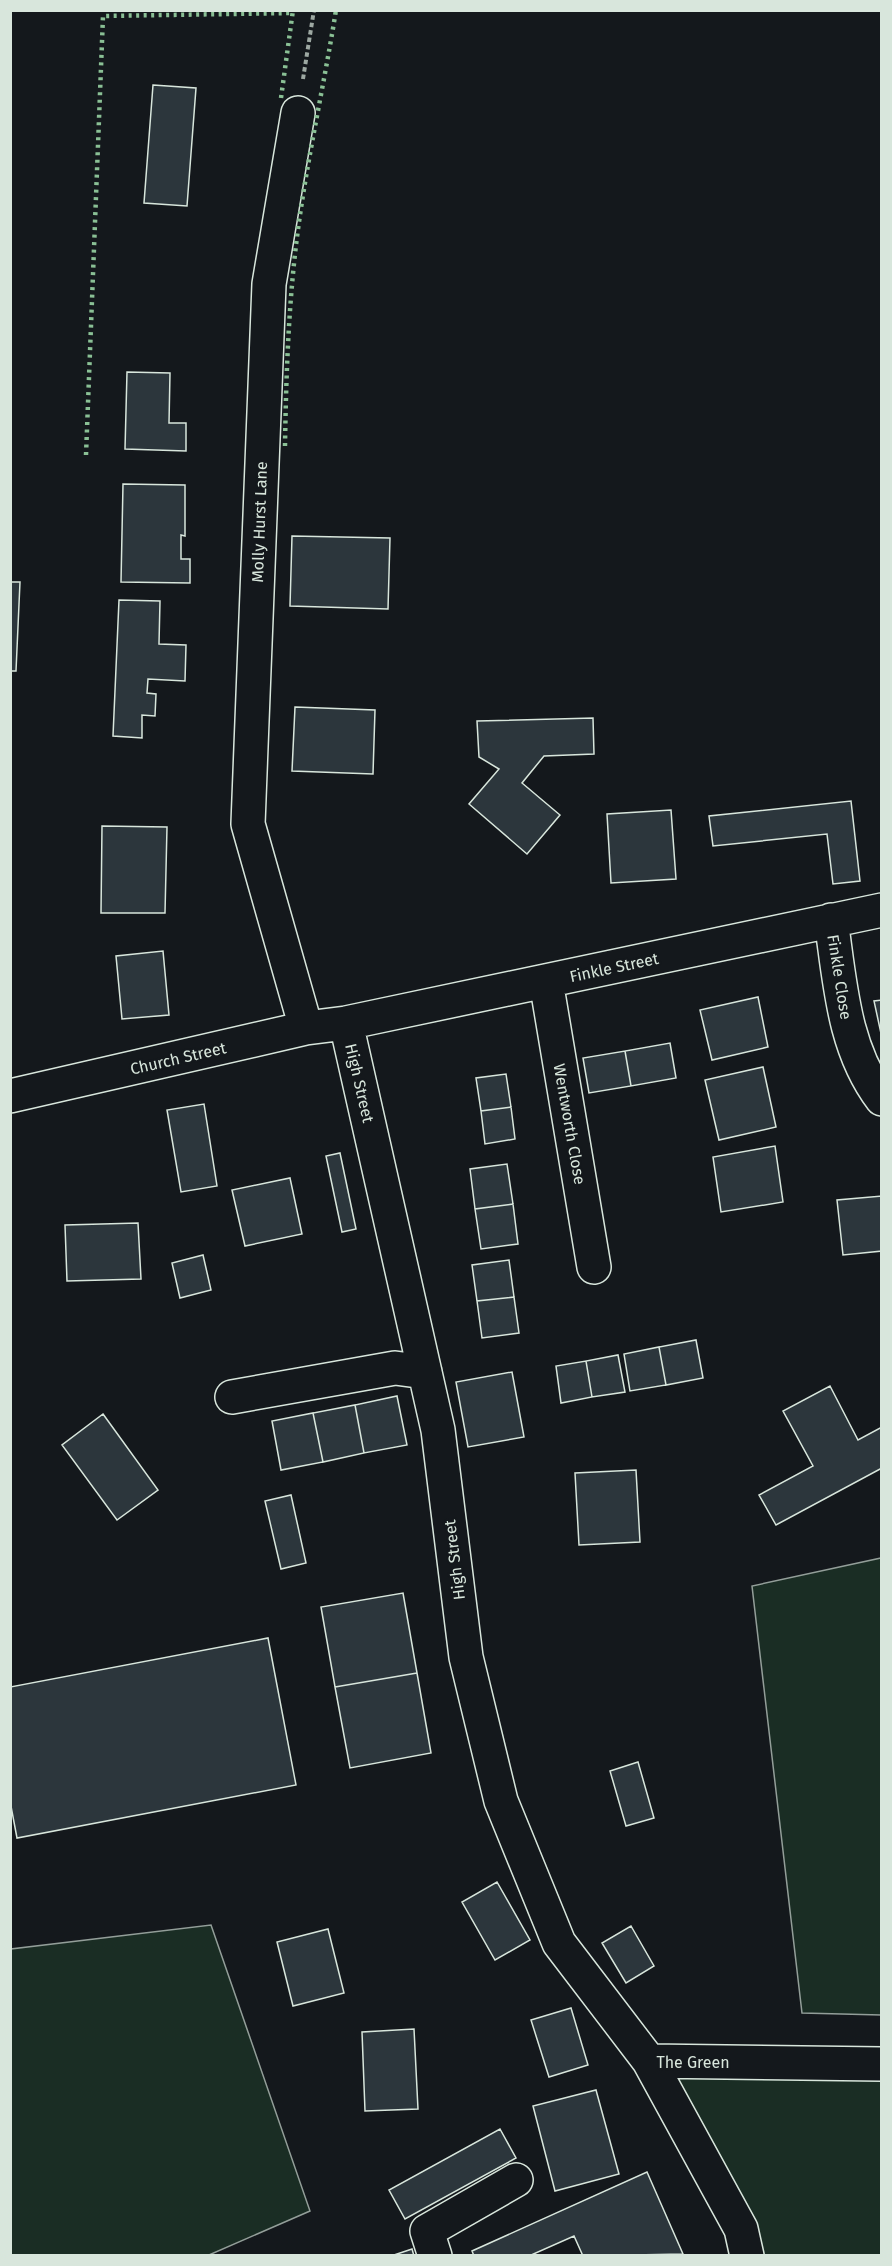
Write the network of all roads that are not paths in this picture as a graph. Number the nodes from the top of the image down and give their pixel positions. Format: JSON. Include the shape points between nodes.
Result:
{"nodes":[{"id":1,"x":298,"y":113,"type":"road end"},
{"id":2,"x":882,"y":910,"type":"edge"},
{"id":3,"x":831,"y":920,"type":"junction"},
{"id":4,"x":546,"y":981,"type":"junction"},
{"id":5,"x":346,"y":1023,"type":"junction"},
{"id":6,"x":306,"y":1028,"type":"junction"},
{"id":7,"x":10,"y":1096,"type":"edge"},
{"id":8,"x":882,"y":1099,"type":"edge"},
{"id":9,"x":594,"y":1267,"type":"dead end"},
{"id":10,"x":425,"y":1371,"type":"junction"},
{"id":11,"x":232,"y":1397,"type":"dead end"},
{"id":12,"x":649,"y":2061,"type":"junction"},
{"id":13,"x":882,"y":2064,"type":"edge"},
{"id":14,"x":516,"y":2180,"type":"dead end"},
{"id":15,"x":435,"y":2256,"type":"edge"},
{"id":16,"x":747,"y":2256,"type":"edge"}],
"edges":[{"from":1,"to":6,"type":"street","name":"Molly Hurst Lane","via":[[269,284],[248,824]]},
{"from":2,"to":3,"type":"street","name":"Finkle Street"},
{"from":3,"to":4,"type":"street","name":"Finkle Street"},
{"from":3,"to":8,"type":"street","name":"Finkle Close","via":[[846,1022],[869,1082]]},
{"from":4,"to":5,"type":"street","name":"Finkle Street"},
{"from":4,"to":9,"type":"street","name":"Wentworth Close"},
{"from":5,"to":6,"type":"street","name":"Church Street"},
{"from":5,"to":10,"type":"street","name":"High Street"},
{"from":6,"to":7,"type":"street","name":"Church Street"},
{"from":10,"to":11,"type":"street","via":[[395,1368]]},
{"from":10,"to":12,"type":"street","name":"High Street","via":[[438,1430],[466,1658],[501,1802],[559,1943]]},
{"from":12,"to":13,"type":"street","name":"The Green"},
{"from":12,"to":16,"type":"street","name":"The Green","via":[[741,2229]]},
{"from":14,"to":15,"type":"street","via":[[427,2231]]}]}
